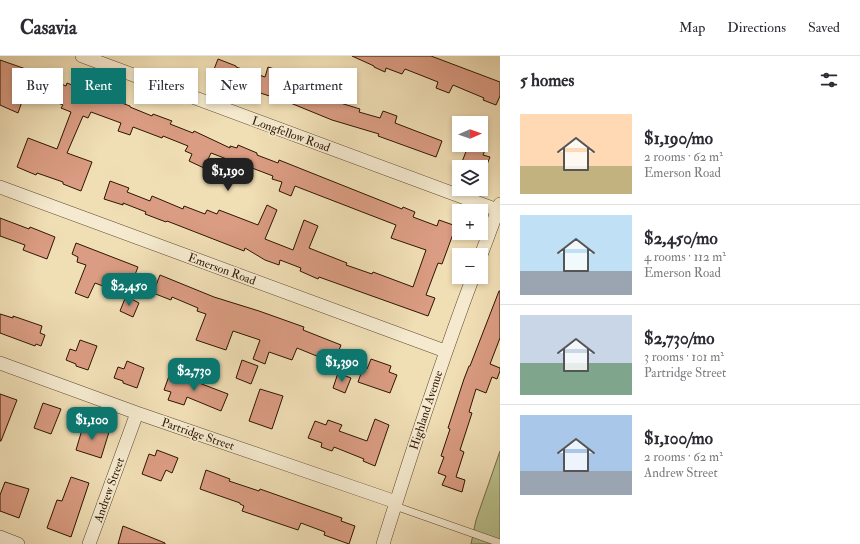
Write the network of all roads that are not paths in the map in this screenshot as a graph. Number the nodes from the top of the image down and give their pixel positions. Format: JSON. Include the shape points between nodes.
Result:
{"nodes":[{"id":1,"x":82,"y":56,"type":"edge"},
{"id":2,"x":0,"y":187,"type":"edge"},
{"id":3,"x":499,"y":208,"type":"edge"},
{"id":4,"x":484,"y":248,"type":"edge"},
{"id":5,"x":469,"y":284,"type":"edge"},
{"id":6,"x":445,"y":352,"type":"junction"},
{"id":7,"x":0,"y":363,"type":"edge"},
{"id":8,"x":137,"y":413,"type":"junction"},
{"id":9,"x":396,"y":504,"type":"junction"},
{"id":10,"x":0,"y":538,"type":"edge"},
{"id":11,"x":500,"y":543,"type":"edge"},
{"id":12,"x":18,"y":544,"type":"edge"},
{"id":13,"x":89,"y":544,"type":"edge"},
{"id":14,"x":383,"y":544,"type":"edge"}],
"edges":[{"from":1,"to":3,"type":"street","name":"Longfellow Road"},
{"from":2,"to":6,"type":"street","name":"Emerson Road"},
{"from":3,"to":4,"type":"street"},
{"from":5,"to":6,"type":"street","name":"Highland Avenue"},
{"from":6,"to":9,"type":"street","name":"Highland Avenue"},
{"from":7,"to":8,"type":"street","name":"Partridge Street"},
{"from":8,"to":9,"type":"street","name":"Partridge Street"},
{"from":8,"to":13,"type":"street","name":"Andrew Street"},
{"from":9,"to":11,"type":"lane","name":"Partridge Street"},
{"from":9,"to":14,"type":"street","name":"Highland Avenue"},
{"from":10,"to":12,"type":"street"}]}
